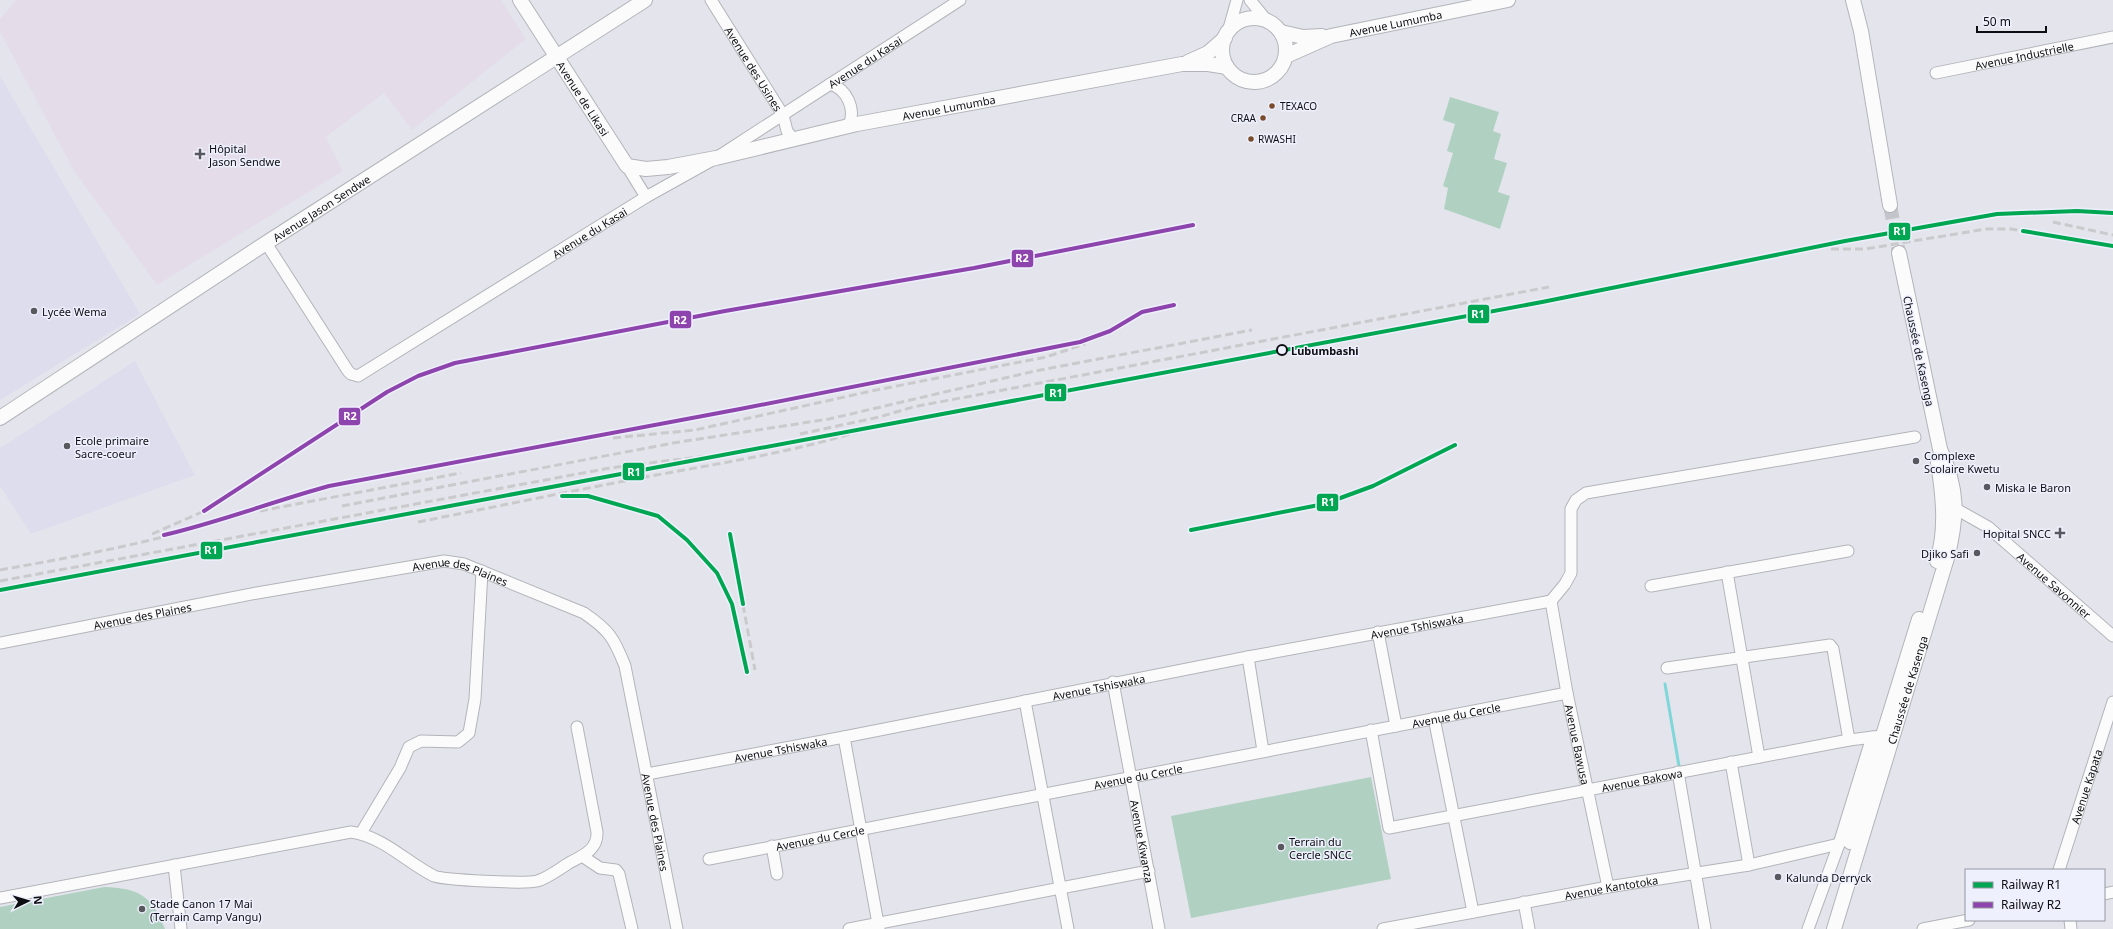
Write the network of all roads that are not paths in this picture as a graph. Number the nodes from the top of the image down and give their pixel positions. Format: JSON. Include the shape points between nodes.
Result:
{"nodes":[{"id":1,"x":520,"y":0,"type":"edge"},
{"id":2,"x":645,"y":0,"type":"edge"},
{"id":3,"x":711,"y":0,"type":"edge"},
{"id":4,"x":960,"y":0,"type":"edge"},
{"id":5,"x":1237,"y":0,"type":"edge"},
{"id":6,"x":1250,"y":0,"type":"edge"},
{"id":7,"x":1508,"y":0,"type":"edge"},
{"id":8,"x":1853,"y":0,"type":"edge"},
{"id":9,"x":1865,"y":0,"type":"edge"},
{"id":10,"x":1267,"y":21,"type":"junction"},
{"id":11,"x":1861,"y":31,"type":"junction"},
{"id":12,"x":1281,"y":32,"type":"junction"},
{"id":13,"x":1226,"y":35,"type":"junction"},
{"id":14,"x":1331,"y":36,"type":"junction"},
{"id":15,"x":2113,"y":38,"type":"edge"},
{"id":16,"x":555,"y":56,"type":"junction"},
{"id":17,"x":1286,"y":56,"type":"junction"},
{"id":18,"x":1182,"y":64,"type":"junction"},
{"id":19,"x":1227,"y":67,"type":"junction"},
{"id":20,"x":1936,"y":72,"type":"dead end"},
{"id":21,"x":830,"y":84,"type":"junction"},
{"id":22,"x":783,"y":115,"type":"junction"},
{"id":23,"x":849,"y":126,"type":"junction"},
{"id":24,"x":793,"y":139,"type":"junction"},
{"id":25,"x":716,"y":158,"type":"junction"},
{"id":26,"x":627,"y":166,"type":"junction"},
{"id":27,"x":646,"y":197,"type":"junction"},
{"id":28,"x":1890,"y":205,"type":"tunnel mouth"},
{"id":29,"x":266,"y":243,"type":"junction"},
{"id":30,"x":1899,"y":253,"type":"tunnel mouth"},
{"id":31,"x":0,"y":418,"type":"edge"},
{"id":32,"x":1915,"y":436,"type":"dead end"},
{"id":33,"x":1950,"y":508,"type":"junction"},
{"id":34,"x":1848,"y":551,"type":"dead end"},
{"id":35,"x":482,"y":571,"type":"junction"},
{"id":36,"x":1727,"y":572,"type":"junction"},
{"id":37,"x":1651,"y":586,"type":"dead end"},
{"id":38,"x":1551,"y":601,"type":"junction"},
{"id":39,"x":1378,"y":632,"type":"junction"},
{"id":40,"x":2113,"y":636,"type":"edge"},
{"id":41,"x":0,"y":643,"type":"edge"},
{"id":42,"x":1742,"y":656,"type":"junction"},
{"id":43,"x":1248,"y":657,"type":"junction"},
{"id":44,"x":1667,"y":668,"type":"dead end"},
{"id":45,"x":1113,"y":682,"type":"junction"},
{"id":46,"x":1567,"y":693,"type":"junction"},
{"id":47,"x":1025,"y":701,"type":"junction"},
{"id":48,"x":2113,"y":702,"type":"edge"},
{"id":49,"x":1434,"y":718,"type":"junction"},
{"id":50,"x":1396,"y":726,"type":"junction"},
{"id":51,"x":577,"y":727,"type":"dead end"},
{"id":52,"x":1371,"y":730,"type":"junction"},
{"id":53,"x":1883,"y":735,"type":"junction"},
{"id":54,"x":844,"y":737,"type":"junction"},
{"id":55,"x":1849,"y":740,"type":"junction"},
{"id":56,"x":1264,"y":751,"type":"junction"},
{"id":57,"x":1759,"y":757,"type":"junction"},
{"id":58,"x":1731,"y":762,"type":"junction"},
{"id":59,"x":1678,"y":772,"type":"junction"},
{"id":60,"x":647,"y":774,"type":"junction"},
{"id":61,"x":1131,"y":776,"type":"junction"},
{"id":62,"x":1587,"y":789,"type":"junction"},
{"id":63,"x":1043,"y":793,"type":"junction"},
{"id":64,"x":1453,"y":815,"type":"junction"},
{"id":65,"x":861,"y":828,"type":"junction"},
{"id":66,"x":360,"y":833,"type":"junction"},
{"id":67,"x":1840,"y":844,"type":"junction"},
{"id":68,"x":772,"y":846,"type":"junction"},
{"id":69,"x":582,"y":856,"type":"junction"},
{"id":70,"x":709,"y":859,"type":"dead end"},
{"id":71,"x":174,"y":865,"type":"junction"},
{"id":72,"x":1749,"y":865,"type":"junction"},
{"id":73,"x":2059,"y":869,"type":"edge"},
{"id":74,"x":1149,"y":871,"type":"junction"},
{"id":75,"x":1695,"y":873,"type":"junction"},
{"id":76,"x":777,"y":874,"type":"dead end"},
{"id":77,"x":1608,"y":887,"type":"junction"},
{"id":78,"x":1061,"y":889,"type":"junction"},
{"id":79,"x":0,"y":898,"type":"edge"},
{"id":80,"x":1524,"y":902,"type":"junction"},
{"id":81,"x":1473,"y":912,"type":"junction"},
{"id":82,"x":1965,"y":921,"type":"edge"},
{"id":83,"x":879,"y":926,"type":"edge"},
{"id":84,"x":181,"y":929,"type":"edge"},
{"id":85,"x":632,"y":929,"type":"edge"},
{"id":86,"x":677,"y":929,"type":"edge"},
{"id":87,"x":849,"y":929,"type":"edge"},
{"id":88,"x":1068,"y":929,"type":"edge"},
{"id":89,"x":1159,"y":929,"type":"edge"},
{"id":90,"x":1383,"y":929,"type":"edge"},
{"id":91,"x":1529,"y":929,"type":"edge"},
{"id":92,"x":1706,"y":929,"type":"edge"},
{"id":93,"x":1808,"y":929,"type":"edge"},
{"id":94,"x":1825,"y":929,"type":"edge"},
{"id":95,"x":1834,"y":929,"type":"edge"},
{"id":96,"x":1923,"y":929,"type":"edge"}],
"edges":[{"from":1,"to":16,"type":"main road","name":"Avenue de Likasi"},
{"from":2,"to":16,"type":"main road","name":"Avenue Jason Sendwe"},
{"from":3,"to":22,"type":"street","name":"Avenue des Usines"},
{"from":4,"to":21,"type":"street","name":"Avenue du Kasai"},
{"from":5,"to":13,"type":"street"},
{"from":6,"to":10,"type":"street"},
{"from":7,"to":14,"type":"main road","name":"Avenue Lumumba"},
{"from":8,"to":11,"type":"main road"},
{"from":9,"to":11,"type":"main road"},
{"from":10,"to":12,"type":"main road"},
{"from":10,"to":13,"type":"main road","via":[[1255,18],[1243,20]]},
{"from":11,"to":28,"type":"main road"},
{"from":12,"to":14,"type":"main road","via":[[1303,37]]},
{"from":12,"to":17,"type":"main road","via":[[1286,44]]},
{"from":13,"to":18,"type":"main road","via":[[1208,53]]},
{"from":13,"to":19,"type":"main road","via":[[1222,50]]},
{"from":14,"to":17,"type":"main road","name":"Avenue Lumumba"},
{"from":15,"to":20,"type":"street","name":"Avenue Industrielle"},
{"from":16,"to":26,"type":"main road","name":"Avenue de Likasi"},
{"from":16,"to":29,"type":"main road","name":"Avenue Jason Sendwe"},
{"from":17,"to":19,"type":"main road","via":[[1279,71],[1264,81],[1245,81],[1234,75]]},
{"from":18,"to":19,"type":"main road"},
{"from":18,"to":23,"type":"main road","name":"Avenue Lumumba"},
{"from":21,"to":22,"type":"street","name":"Avenue du Kasai"},
{"from":21,"to":23,"type":"street","via":[[842,90],[850,104],[852,118]]},
{"from":22,"to":24,"type":"street","name":"Avenue des Usines","via":[[787,131]]},
{"from":22,"to":25,"type":"street","name":"Avenue du Kasai"},
{"from":23,"to":24,"type":"main road","name":"Avenue Lumumba"},
{"from":24,"to":25,"type":"main road","name":"Avenue Lumumba"},
{"from":25,"to":26,"type":"main road","name":"Avenue Lumumba","via":[[656,168]]},
{"from":25,"to":27,"type":"street","name":"Avenue du Kasai"},
{"from":26,"to":27,"type":"street","name":"Avenue de Likasi"},
{"from":27,"to":29,"type":"street","name":"Avenue du Kasai","via":[[358,376],[348,371]]},
{"from":29,"to":31,"type":"main road","name":"Avenue Jason Sendwe"},
{"from":30,"to":33,"type":"main road","name":"Chaussée de Kasenga","via":[[1940,449],[1951,482]]},
{"from":32,"to":38,"type":"street","via":[[1586,493],[1576,500],[1571,509],[1571,574]]},
{"from":33,"to":40,"type":"street","name":"Avenue Savonnier","via":[[1988,527]]},
{"from":33,"to":53,"type":"main road","name":"Chaussée de Kasenga","via":[[1939,556]]},
{"from":34,"to":36,"type":"street"},
{"from":35,"to":41,"type":"street","name":"Avenue des Plaines","via":[[464,564],[436,561]]},
{"from":35,"to":60,"type":"street","name":"Avenue des Plaines","via":[[584,613],[608,632],[625,666]]},
{"from":35,"to":66,"type":"street","via":[[475,699],[469,733],[458,742],[421,741],[409,747],[400,768]]},
{"from":36,"to":37,"type":"street"},
{"from":36,"to":42,"type":"street"},
{"from":38,"to":39,"type":"street","name":"Avenue Tshiswaka"},
{"from":38,"to":46,"type":"street","name":"Avenue Bawusa"},
{"from":39,"to":43,"type":"street","name":"Avenue Tshiswaka"},
{"from":39,"to":50,"type":"street"},
{"from":42,"to":44,"type":"street"},
{"from":42,"to":55,"type":"street","via":[[1832,646]]},
{"from":42,"to":57,"type":"street"},
{"from":43,"to":45,"type":"street","name":"Avenue Tshiswaka"},
{"from":43,"to":56,"type":"street"},
{"from":45,"to":47,"type":"street","name":"Avenue Tshiswaka"},
{"from":45,"to":61,"type":"street","name":"Avenue Kiwanza"},
{"from":46,"to":49,"type":"street","name":"Avenue du Cercle"},
{"from":46,"to":62,"type":"street","name":"Avenue Bawusa"},
{"from":47,"to":54,"type":"street","name":"Avenue Tshiswaka"},
{"from":47,"to":63,"type":"street"},
{"from":48,"to":73,"type":"street","name":"Avenue Kapata"},
{"from":49,"to":50,"type":"street","name":"Avenue du Cercle"},
{"from":49,"to":64,"type":"street"},
{"from":50,"to":52,"type":"street","name":"Avenue du Cercle"},
{"from":51,"to":69,"type":"street","via":[[598,837],[594,848]]},
{"from":52,"to":56,"type":"street","name":"Avenue du Cercle"},
{"from":52,"to":64,"type":"street","name":"Avenue Bakowa","via":[[1389,828]]},
{"from":53,"to":55,"type":"street","name":"Avenue Bakowa"},
{"from":53,"to":67,"type":"street"},
{"from":53,"to":94,"type":"main road","name":"Chaussée de Kasenga"},
{"from":53,"to":95,"type":"main road","name":"Chaussée de Kasenga"},
{"from":54,"to":60,"type":"street","name":"Avenue Tshiswaka"},
{"from":54,"to":65,"type":"street"},
{"from":55,"to":57,"type":"street","name":"Avenue Bakowa"},
{"from":56,"to":61,"type":"street","name":"Avenue du Cercle"},
{"from":57,"to":58,"type":"street","name":"Avenue Bakowa"},
{"from":58,"to":59,"type":"street","name":"Avenue Bakowa"},
{"from":58,"to":72,"type":"street"},
{"from":59,"to":62,"type":"street","name":"Avenue Bakowa"},
{"from":59,"to":75,"type":"street"},
{"from":60,"to":86,"type":"street","name":"Avenue des Plaines"},
{"from":61,"to":63,"type":"street","name":"Avenue du Cercle"},
{"from":61,"to":74,"type":"street","name":"Avenue Kiwanza"},
{"from":62,"to":64,"type":"street","name":"Avenue Bakowa"},
{"from":62,"to":77,"type":"street","name":"Avenue Bawusa"},
{"from":63,"to":65,"type":"street","name":"Avenue du Cercle"},
{"from":63,"to":78,"type":"street"},
{"from":64,"to":81,"type":"street"},
{"from":65,"to":68,"type":"street","name":"Avenue du Cercle"},
{"from":65,"to":83,"type":"street"},
{"from":66,"to":69,"type":"street","via":[[389,846],[433,875],[448,879],[536,881]]},
{"from":66,"to":71,"type":"street","via":[[352,832]]},
{"from":67,"to":72,"type":"street","name":"Avenue Kantotoka"},
{"from":67,"to":93,"type":"street"},
{"from":68,"to":70,"type":"street","name":"Avenue du Cercle"},
{"from":68,"to":76,"type":"street"},
{"from":69,"to":85,"type":"street","via":[[600,868],[616,870],[619,874]]},
{"from":71,"to":79,"type":"street"},
{"from":71,"to":84,"type":"street"},
{"from":72,"to":75,"type":"street","name":"Avenue Kantotoka"},
{"from":74,"to":78,"type":"street"},
{"from":74,"to":89,"type":"street","name":"Avenue Kiwanza"},
{"from":75,"to":77,"type":"street","name":"Avenue Kantotoka"},
{"from":75,"to":92,"type":"street"},
{"from":77,"to":80,"type":"street","name":"Avenue Kantotoka"},
{"from":78,"to":83,"type":"street"},
{"from":78,"to":88,"type":"street"},
{"from":80,"to":81,"type":"street","name":"Avenue Kantotoka"},
{"from":80,"to":91,"type":"street"},
{"from":81,"to":90,"type":"street","name":"Avenue Kantotoka"},
{"from":82,"to":96,"type":"street"},
{"from":83,"to":87,"type":"street"}]}
